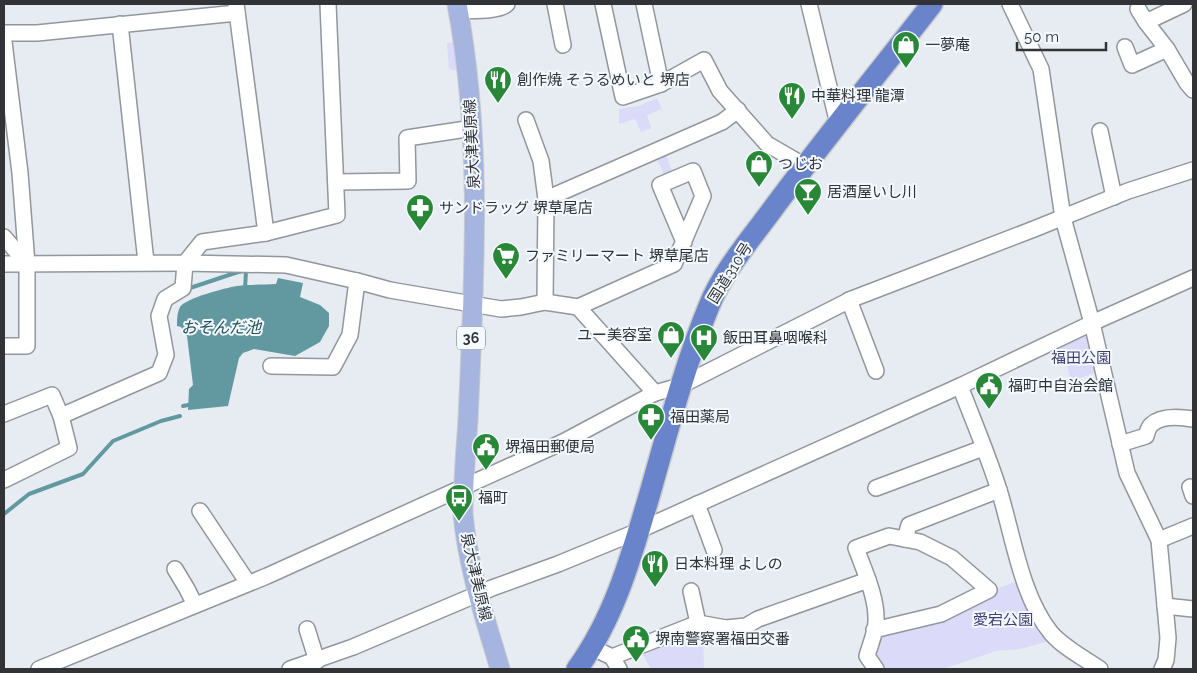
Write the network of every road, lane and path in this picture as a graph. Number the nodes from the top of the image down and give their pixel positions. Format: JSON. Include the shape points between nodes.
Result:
{"nodes":[{"id":1,"x":328,"y":4,"type":"edge"},
{"id":2,"x":507,"y":4,"type":"edge"},
{"id":3,"x":556,"y":4,"type":"edge"},
{"id":4,"x":603,"y":4,"type":"edge"},
{"id":5,"x":644,"y":4,"type":"edge"},
{"id":6,"x":809,"y":4,"type":"edge"},
{"id":7,"x":932,"y":4,"type":"edge"},
{"id":8,"x":1010,"y":4,"type":"edge"},
{"id":9,"x":1184,"y":4,"type":"edge"},
{"id":10,"x":457,"y":7,"type":"edge"},
{"id":11,"x":236,"y":8,"type":"edge"},
{"id":12,"x":1138,"y":9,"type":"dead end"},
{"id":13,"x":1146,"y":22,"type":"junction"},
{"id":14,"x":120,"y":24,"type":"junction"},
{"id":15,"x":4,"y":33,"type":"edge"},
{"id":16,"x":4,"y":42,"type":"edge"},
{"id":17,"x":563,"y":45,"type":"dead end"},
{"id":18,"x":1125,"y":47,"type":"dead end"},
{"id":19,"x":1167,"y":49,"type":"junction"},
{"id":20,"x":661,"y":84,"type":"junction"},
{"id":21,"x":1193,"y":90,"type":"edge"},
{"id":22,"x":738,"y":110,"type":"junction"},
{"id":23,"x":526,"y":120,"type":"dead end"},
{"id":24,"x":838,"y":124,"type":"junction"},
{"id":25,"x":473,"y":128,"type":"junction"},
{"id":26,"x":1100,"y":132,"type":"dead end"},
{"id":27,"x":805,"y":166,"type":"junction"},
{"id":28,"x":1191,"y":169,"type":"edge"},
{"id":29,"x":336,"y":182,"type":"junction"},
{"id":30,"x":1114,"y":197,"type":"junction"},
{"id":31,"x":546,"y":199,"type":"junction"},
{"id":32,"x":1063,"y":218,"type":"junction"},
{"id":33,"x":266,"y":233,"type":"junction"},
{"id":34,"x":4,"y":237,"type":"edge"},
{"id":35,"x":684,"y":242,"type":"dead end"},
{"id":36,"x":146,"y":262,"type":"junction"},
{"id":37,"x":185,"y":263,"type":"junction"},
{"id":38,"x":4,"y":264,"type":"edge"},
{"id":39,"x":27,"y":264,"type":"junction"},
{"id":40,"x":1193,"y":278,"type":"edge"},
{"id":41,"x":358,"y":281,"type":"junction"},
{"id":42,"x":849,"y":300,"type":"junction"},
{"id":43,"x":544,"y":302,"type":"junction"},
{"id":44,"x":472,"y":305,"type":"junction"},
{"id":45,"x":578,"y":307,"type":"junction"},
{"id":46,"x":1092,"y":323,"type":"junction"},
{"id":47,"x":4,"y":346,"type":"edge"},
{"id":48,"x":271,"y":366,"type":"dead end"},
{"id":49,"x":876,"y":371,"type":"dead end"},
{"id":50,"x":680,"y":386,"type":"junction"},
{"id":51,"x":960,"y":386,"type":"junction"},
{"id":52,"x":656,"y":393,"type":"junction"},
{"id":53,"x":4,"y":414,"type":"edge"},
{"id":54,"x":61,"y":416,"type":"junction"},
{"id":55,"x":1193,"y":419,"type":"edge"},
{"id":56,"x":1120,"y":444,"type":"junction"},
{"id":57,"x":983,"y":448,"type":"junction"},
{"id":58,"x":4,"y":480,"type":"edge"},
{"id":59,"x":463,"y":488,"type":"junction"},
{"id":60,"x":876,"y":488,"type":"dead end"},
{"id":61,"x":999,"y":490,"type":"junction"},
{"id":62,"x":697,"y":504,"type":"junction"},
{"id":63,"x":200,"y":511,"type":"dead end"},
{"id":64,"x":1193,"y":526,"type":"edge"},
{"id":65,"x":635,"y":532,"type":"junction"},
{"id":66,"x":905,"y":539,"type":"junction"},
{"id":67,"x":1159,"y":540,"type":"junction"},
{"id":68,"x":714,"y":550,"type":"dead end"},
{"id":69,"x":175,"y":569,"type":"dead end"},
{"id":70,"x":868,"y":580,"type":"junction"},
{"id":71,"x":248,"y":583,"type":"junction"},
{"id":72,"x":691,"y":591,"type":"dead end"},
{"id":73,"x":478,"y":595,"type":"junction"},
{"id":74,"x":195,"y":605,"type":"junction"},
{"id":75,"x":1165,"y":606,"type":"junction"},
{"id":76,"x":1193,"y":609,"type":"edge"},
{"id":77,"x":698,"y":623,"type":"junction"},
{"id":78,"x":307,"y":629,"type":"dead end"},
{"id":79,"x":874,"y":630,"type":"junction"},
{"id":80,"x":592,"y":648,"type":"junction"},
{"id":81,"x":317,"y":661,"type":"junction"},
{"id":82,"x":615,"y":663,"type":"edge"},
{"id":83,"x":39,"y":669,"type":"edge"},
{"id":84,"x":290,"y":669,"type":"edge"},
{"id":85,"x":500,"y":669,"type":"edge"},
{"id":86,"x":577,"y":669,"type":"edge"},
{"id":87,"x":876,"y":669,"type":"edge"},
{"id":88,"x":1100,"y":669,"type":"edge"},
{"id":89,"x":1162,"y":669,"type":"edge"}],
"edges":[{"from":1,"to":29,"type":"street"},
{"from":2,"to":10,"type":"street","via":[[494,8]]},
{"from":3,"to":17,"type":"street"},
{"from":4,"to":20,"type":"street","via":[[623,97]]},
{"from":5,"to":20,"type":"street"},
{"from":6,"to":24,"type":"street"},
{"from":7,"to":24,"type":"highway","name":"国道310号"},
{"from":8,"to":32,"type":"street","via":[[1041,70]]},
{"from":9,"to":13,"type":"street"},
{"from":10,"to":25,"type":"main road","name":"泉大津美原線","number":"36"},
{"from":11,"to":14,"type":"street"},
{"from":11,"to":33,"type":"street"},
{"from":12,"to":13,"type":"street"},
{"from":13,"to":19,"type":"street"},
{"from":14,"to":15,"type":"street","via":[[37,33]]},
{"from":14,"to":36,"type":"street"},
{"from":16,"to":39,"type":"street"},
{"from":18,"to":19,"type":"street","via":[[1132,65]]},
{"from":19,"to":21,"type":"street"},
{"from":20,"to":22,"type":"street","via":[[704,60],[720,91]]},
{"from":22,"to":27,"type":"street","via":[[767,144]]},
{"from":22,"to":31,"type":"street","via":[[722,122]]},
{"from":23,"to":31,"type":"street","via":[[541,161]]},
{"from":24,"to":27,"type":"highway","name":"国道310号"},
{"from":25,"to":29,"type":"street","via":[[407,138],[408,181]]},
{"from":25,"to":44,"type":"main road","name":"泉大津美原線","number":"36"},
{"from":26,"to":30,"type":"street"},
{"from":27,"to":50,"type":"highway","name":"国道310号","via":[[731,266],[710,304]]},
{"from":28,"to":30,"type":"street"},
{"from":29,"to":33,"type":"street","via":[[337,215]]},
{"from":30,"to":32,"type":"street"},
{"from":31,"to":43,"type":"street"},
{"from":32,"to":42,"type":"street"},
{"from":32,"to":46,"type":"street"},
{"from":33,"to":37,"type":"street","via":[[202,242]]},
{"from":34,"to":39,"type":"street"},
{"from":35,"to":45,"type":"street","via":[[674,264]]},
{"from":36,"to":37,"type":"street"},
{"from":36,"to":39,"type":"street"},
{"from":37,"to":41,"type":"street","via":[[286,265]]},
{"from":37,"to":54,"type":"street","via":[[183,288],[165,299],[158,316],[166,355],[159,373]]},
{"from":38,"to":39,"type":"street"},
{"from":39,"to":47,"type":"street","via":[[27,346]]},
{"from":40,"to":46,"type":"street"},
{"from":41,"to":44,"type":"street"},
{"from":41,"to":48,"type":"street","via":[[350,336],[333,368]]},
{"from":42,"to":49,"type":"street"},
{"from":42,"to":50,"type":"street"},
{"from":43,"to":44,"type":"street","via":[[501,309]]},
{"from":43,"to":45,"type":"street"},
{"from":44,"to":59,"type":"main road","name":"泉大津美原線","number":"36"},
{"from":45,"to":52,"type":"street"},
{"from":46,"to":51,"type":"street"},
{"from":46,"to":56,"type":"street"},
{"from":50,"to":52,"type":"street"},
{"from":50,"to":65,"type":"highway","name":"国道310号"},
{"from":51,"to":57,"type":"street"},
{"from":51,"to":62,"type":"street"},
{"from":52,"to":59,"type":"street","via":[[563,442]]},
{"from":53,"to":54,"type":"street","via":[[52,394]]},
{"from":54,"to":58,"type":"street","via":[[69,448]]},
{"from":55,"to":56,"type":"street","via":[[1162,420],[1150,426],[1146,436]]},
{"from":56,"to":67,"type":"street","via":[[1127,473]]},
{"from":57,"to":60,"type":"street"},
{"from":57,"to":61,"type":"street"},
{"from":59,"to":71,"type":"street"},
{"from":59,"to":73,"type":"main road","name":"泉大津美原線","number":"36","via":[[466,541]]},
{"from":61,"to":66,"type":"street","via":[[909,525]]},
{"from":61,"to":88,"type":"street","via":[[1034,607],[1051,633]]},
{"from":62,"to":65,"type":"street"},
{"from":62,"to":68,"type":"street"},
{"from":63,"to":71,"type":"street"},
{"from":64,"to":67,"type":"street"},
{"from":65,"to":73,"type":"street"},
{"from":65,"to":80,"type":"highway","name":"国道310号","via":[[619,592]]},
{"from":66,"to":70,"type":"street","via":[[889,536],[856,548]]},
{"from":66,"to":79,"type":"street","via":[[920,542],[952,558],[989,590],[941,614]]},
{"from":67,"to":75,"type":"street"},
{"from":69,"to":74,"type":"street"},
{"from":70,"to":77,"type":"street","via":[[746,626],[726,628]]},
{"from":70,"to":79,"type":"street","via":[[876,621]]},
{"from":71,"to":74,"type":"street"},
{"from":72,"to":77,"type":"street"},
{"from":73,"to":81,"type":"street"},
{"from":73,"to":85,"type":"main road","name":"泉大津美原線","number":"36"},
{"from":74,"to":83,"type":"street"},
{"from":75,"to":76,"type":"street"},
{"from":75,"to":89,"type":"street","via":[[1168,638]]},
{"from":77,"to":82,"type":"street"},
{"from":78,"to":81,"type":"street"},
{"from":79,"to":87,"type":"street","via":[[867,656]]},
{"from":80,"to":82,"type":"street"},
{"from":80,"to":86,"type":"highway","name":"国道310号"},
{"from":81,"to":84,"type":"street"}]}
